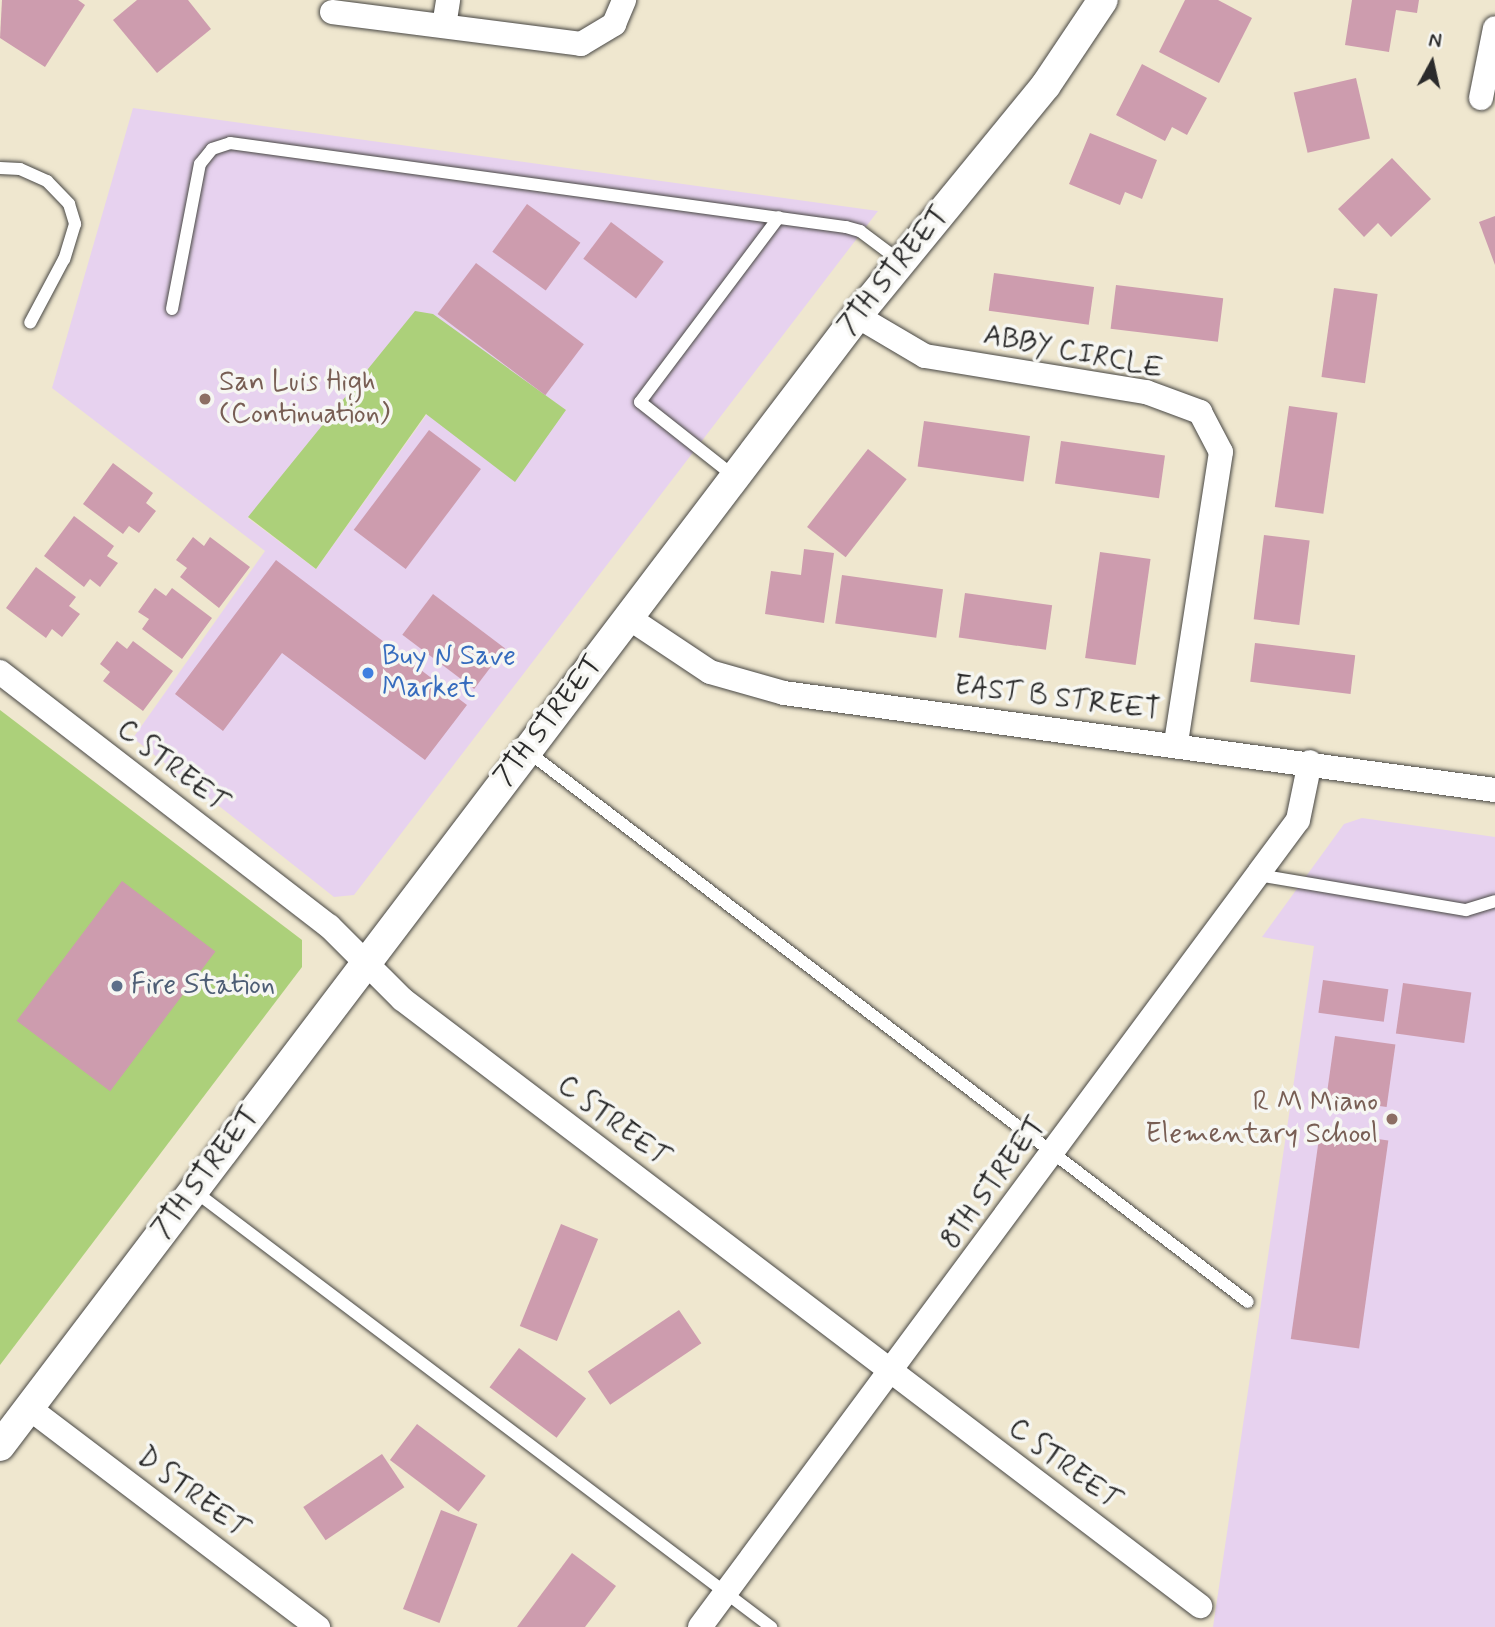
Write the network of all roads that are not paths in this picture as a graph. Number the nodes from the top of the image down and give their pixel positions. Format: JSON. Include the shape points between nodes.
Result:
{"nodes":[{"id":1,"x":448,"y":0,"type":"edge"},
{"id":2,"x":624,"y":0,"type":"edge"},
{"id":3,"x":1103,"y":0,"type":"edge"},
{"id":4,"x":332,"y":12,"type":"dead end"},
{"id":5,"x":444,"y":26,"type":"junction"},
{"id":6,"x":1495,"y":28,"type":"edge"},
{"id":7,"x":1481,"y":98,"type":"dead end"},
{"id":8,"x":0,"y":168,"type":"edge"},
{"id":9,"x":779,"y":217,"type":"junction"},
{"id":10,"x":900,"y":261,"type":"junction"},
{"id":11,"x":172,"y":309,"type":"dead end"},
{"id":12,"x":857,"y":316,"type":"junction"},
{"id":13,"x":30,"y":323,"type":"dead end"},
{"id":14,"x":735,"y":477,"type":"junction"},
{"id":15,"x":629,"y":618,"type":"junction"},
{"id":16,"x":0,"y":672,"type":"edge"},
{"id":17,"x":1176,"y":744,"type":"junction"},
{"id":18,"x":527,"y":751,"type":"junction"},
{"id":19,"x":1310,"y":762,"type":"junction"},
{"id":20,"x":1495,"y":790,"type":"edge"},
{"id":21,"x":1258,"y":875,"type":"junction"},
{"id":22,"x":1495,"y":901,"type":"edge"},
{"id":23,"x":364,"y":963,"type":"junction"},
{"id":24,"x":1053,"y":1153,"type":"junction"},
{"id":25,"x":193,"y":1190,"type":"junction"},
{"id":26,"x":1248,"y":1302,"type":"dead end"},
{"id":27,"x":893,"y":1372,"type":"junction"},
{"id":28,"x":29,"y":1408,"type":"junction"},
{"id":29,"x":0,"y":1446,"type":"edge"},
{"id":30,"x":726,"y":1592,"type":"junction"},
{"id":31,"x":1200,"y":1606,"type":"dead end"},
{"id":32,"x":318,"y":1627,"type":"edge"},
{"id":33,"x":700,"y":1627,"type":"edge"},
{"id":34,"x":771,"y":1627,"type":"edge"}],
"edges":[{"from":1,"to":5,"type":"street"},
{"from":2,"to":5,"type":"street","via":[[622,13],[581,44]]},
{"from":3,"to":10,"type":"street","name":"7TH STREET","via":[[1046,85]]},
{"from":4,"to":5,"type":"street"},
{"from":6,"to":7,"type":"street"},
{"from":8,"to":13,"type":"lane","via":[[20,169],[47,181],[69,204],[75,224],[64,260]]},
{"from":9,"to":10,"type":"lane","via":[[860,232]]},
{"from":9,"to":11,"type":"lane","via":[[230,143],[212,149],[200,164]]},
{"from":9,"to":14,"type":"lane","via":[[640,402]]},
{"from":10,"to":12,"type":"street","name":"7TH STREET"},
{"from":12,"to":14,"type":"street","name":"7TH STREET"},
{"from":12,"to":17,"type":"street","name":"ABBY CIRCLE","via":[[925,356],[1146,392],[1199,412],[1221,452]]},
{"from":14,"to":15,"type":"street","name":"7TH STREET"},
{"from":15,"to":17,"type":"street","name":"EAST B STREET","via":[[710,672],[784,693]]},
{"from":15,"to":18,"type":"street","name":"7TH STREET"},
{"from":16,"to":23,"type":"street","name":"C STREET","via":[[329,926]]},
{"from":17,"to":19,"type":"street","name":"EAST B STREET"},
{"from":18,"to":23,"type":"street","name":"7TH STREET"},
{"from":18,"to":24,"type":"lane"},
{"from":19,"to":20,"type":"street","name":"EAST B STREET"},
{"from":19,"to":21,"type":"street","name":"8TH STREET","via":[[1298,820]]},
{"from":21,"to":22,"type":"lane","via":[[1466,910]]},
{"from":21,"to":24,"type":"street","name":"8TH STREET"},
{"from":23,"to":25,"type":"street","name":"7TH STREET"},
{"from":23,"to":27,"type":"street","name":"C STREET","via":[[402,999]]},
{"from":24,"to":26,"type":"lane"},
{"from":24,"to":27,"type":"street","name":"8TH STREET"},
{"from":25,"to":28,"type":"street","name":"7TH STREET"},
{"from":25,"to":30,"type":"lane"},
{"from":27,"to":30,"type":"street","name":"8TH STREET"},
{"from":27,"to":31,"type":"street","name":"C STREET"},
{"from":28,"to":29,"type":"street","name":"7TH STREET"},
{"from":28,"to":32,"type":"street","name":"D STREET"},
{"from":30,"to":33,"type":"street","name":"8TH STREET"},
{"from":30,"to":34,"type":"lane"}]}
